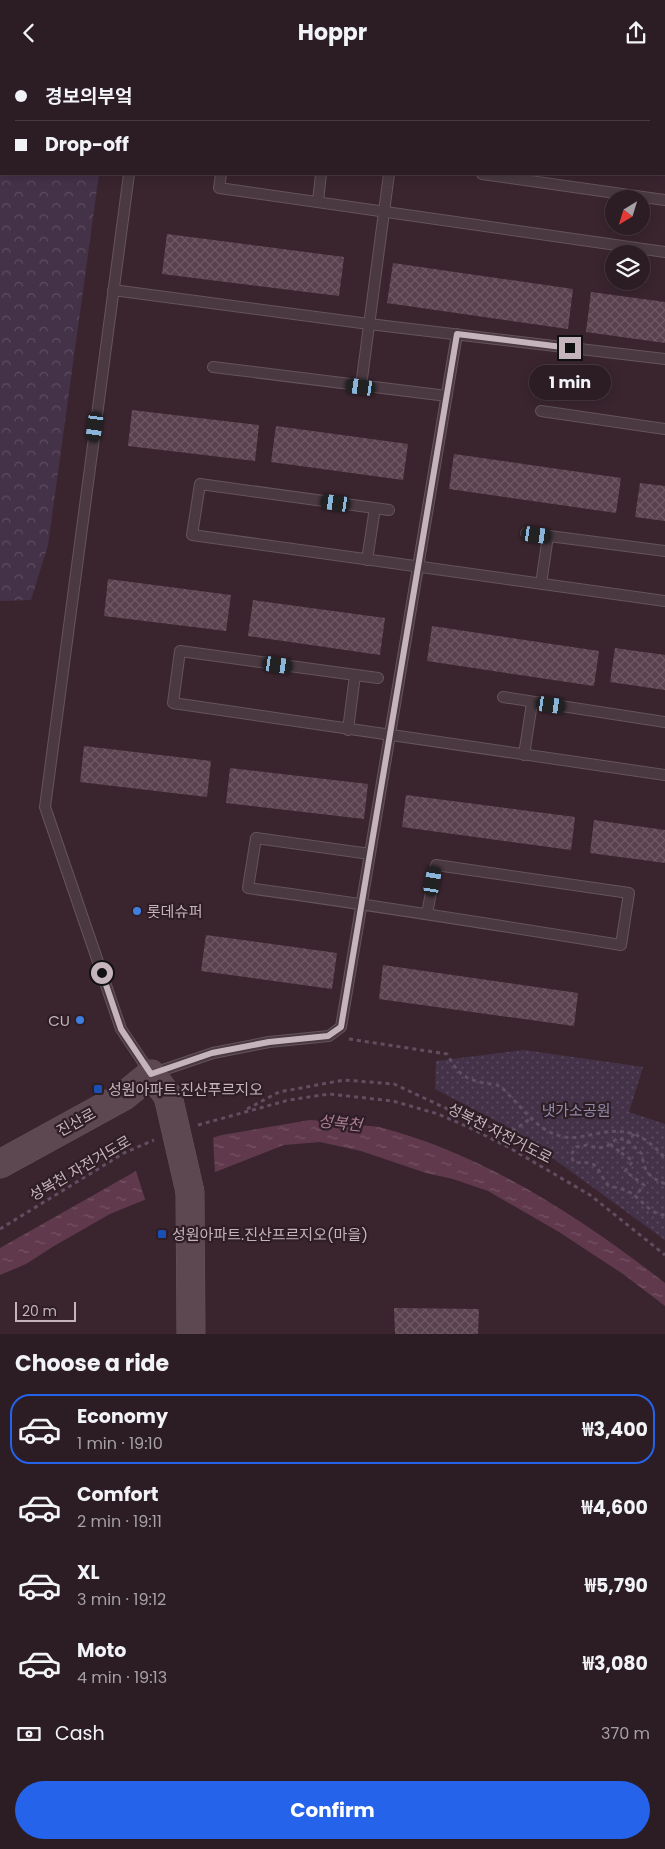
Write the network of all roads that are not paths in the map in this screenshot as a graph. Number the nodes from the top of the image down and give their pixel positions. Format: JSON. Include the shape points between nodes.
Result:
{"nodes":[{"id":1,"x":129,"y":175,"type":"edge"},
{"id":2,"x":221,"y":175,"type":"edge"},
{"id":3,"x":322,"y":175,"type":"edge"},
{"id":4,"x":389,"y":175,"type":"edge"},
{"id":5,"x":489,"y":175,"type":"edge"},
{"id":6,"x":665,"y":200,"type":"edge"},
{"id":7,"x":318,"y":201,"type":"junction"},
{"id":8,"x":384,"y":212,"type":"junction"},
{"id":9,"x":665,"y":252,"type":"edge"},
{"id":10,"x":113,"y":290,"type":"junction"},
{"id":11,"x":369,"y":324,"type":"junction"},
{"id":12,"x":457,"y":334,"type":"junction"},
{"id":13,"x":665,"y":359,"type":"edge"},
{"id":14,"x":214,"y":367,"type":"dead end"},
{"id":15,"x":361,"y":387,"type":"junction"},
{"id":16,"x":447,"y":396,"type":"junction"},
{"id":17,"x":541,"y":411,"type":"dead end"},
{"id":18,"x":665,"y":429,"type":"edge"},
{"id":19,"x":375,"y":509,"type":"junction"},
{"id":20,"x":389,"y":510,"type":"dead end"},
{"id":21,"x":526,"y":533,"type":"dead end"},
{"id":22,"x":548,"y":536,"type":"junction"},
{"id":23,"x":665,"y":551,"type":"edge"},
{"id":24,"x":367,"y":561,"type":"junction"},
{"id":25,"x":418,"y":567,"type":"junction"},
{"id":26,"x":541,"y":584,"type":"junction"},
{"id":27,"x":665,"y":601,"type":"edge"},
{"id":28,"x":356,"y":675,"type":"junction"},
{"id":29,"x":378,"y":678,"type":"dead end"},
{"id":30,"x":503,"y":697,"type":"dead end"},
{"id":31,"x":532,"y":703,"type":"junction"},
{"id":32,"x":665,"y":722,"type":"edge"},
{"id":33,"x":348,"y":730,"type":"junction"},
{"id":34,"x":390,"y":736,"type":"junction"},
{"id":35,"x":524,"y":755,"type":"junction"},
{"id":36,"x":665,"y":775,"type":"edge"},
{"id":37,"x":370,"y":854,"type":"junction"},
{"id":38,"x":362,"y":903,"type":"junction"},
{"id":39,"x":427,"y":914,"type":"junction"},
{"id":40,"x":151,"y":1074,"type":"junction"},
{"id":41,"x":0,"y":1164,"type":"edge"},
{"id":42,"x":190,"y":1334,"type":"edge"}],
"edges":[{"from":1,"to":10,"type":"lane"},
{"from":2,"to":7,"type":"lane","via":[[219,188]]},
{"from":3,"to":7,"type":"lane"},
{"from":4,"to":8,"type":"lane"},
{"from":5,"to":6,"type":"lane"},
{"from":7,"to":8,"type":"lane"},
{"from":8,"to":9,"type":"lane"},
{"from":8,"to":11,"type":"lane"},
{"from":10,"to":11,"type":"lane"},
{"from":10,"to":40,"type":"lane","via":[[45,807],[121,1029]]},
{"from":11,"to":12,"type":"lane"},
{"from":11,"to":15,"type":"lane"},
{"from":12,"to":13,"type":"lane"},
{"from":12,"to":16,"type":"lane"},
{"from":14,"to":15,"type":"lane"},
{"from":15,"to":16,"type":"lane"},
{"from":16,"to":25,"type":"lane"},
{"from":17,"to":18,"type":"lane"},
{"from":19,"to":20,"type":"lane"},
{"from":19,"to":24,"type":"lane"},
{"from":19,"to":24,"type":"lane","via":[[200,484],[192,535]]},
{"from":21,"to":22,"type":"lane"},
{"from":22,"to":23,"type":"lane"},
{"from":22,"to":26,"type":"lane"},
{"from":24,"to":25,"type":"lane"},
{"from":25,"to":26,"type":"lane"},
{"from":25,"to":34,"type":"lane"},
{"from":26,"to":27,"type":"lane"},
{"from":28,"to":29,"type":"lane"},
{"from":28,"to":33,"type":"lane"},
{"from":28,"to":33,"type":"lane","via":[[180,651],[173,703]]},
{"from":30,"to":31,"type":"lane"},
{"from":31,"to":32,"type":"lane"},
{"from":31,"to":35,"type":"lane"},
{"from":33,"to":34,"type":"lane"},
{"from":34,"to":35,"type":"lane"},
{"from":34,"to":37,"type":"lane"},
{"from":35,"to":36,"type":"lane"},
{"from":37,"to":38,"type":"lane"},
{"from":37,"to":38,"type":"lane","via":[[256,838],[248,888]]},
{"from":38,"to":39,"type":"lane"},
{"from":38,"to":40,"type":"lane","via":[[341,1027],[328,1036],[269,1042],[212,1053]]},
{"from":39,"to":39,"type":"lane","via":[[436,865],[629,893],[621,945]]},
{"from":40,"to":41,"type":"street","name":"진산로","via":[[124,1096]]},
{"from":40,"to":42,"type":"street","bridge":true,"via":[[168,1097],[190,1191]]}]}
